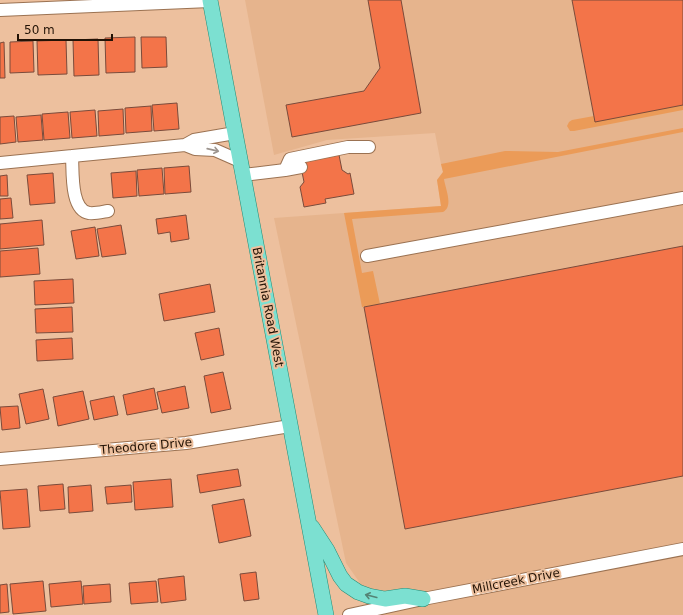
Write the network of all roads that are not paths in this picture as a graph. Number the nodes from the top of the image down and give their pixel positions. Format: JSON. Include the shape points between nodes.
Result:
{"nodes":[{"id":1,"x":210,"y":1,"type":"edge"},
{"id":2,"x":105,"y":3,"type":"edge"},
{"id":3,"x":0,"y":10,"type":"edge"},
{"id":4,"x":235,"y":133,"type":"junction"},
{"id":5,"x":185,"y":145,"type":"junction"},
{"id":6,"x":369,"y":146,"type":"dead end"},
{"id":7,"x":72,"y":156,"type":"junction"},
{"id":8,"x":0,"y":163,"type":"edge"},
{"id":9,"x":301,"y":167,"type":"dead end"},
{"id":10,"x":242,"y":168,"type":"junction"},
{"id":11,"x":285,"y":170,"type":"junction"},
{"id":12,"x":683,"y":198,"type":"edge"},
{"id":13,"x":108,"y":211,"type":"dead end"},
{"id":14,"x":367,"y":256,"type":"dead end"},
{"id":15,"x":290,"y":426,"type":"junction"},
{"id":16,"x":0,"y":459,"type":"edge"},
{"id":17,"x":308,"y":522,"type":"junction"},
{"id":18,"x":683,"y":549,"type":"edge"},
{"id":19,"x":423,"y":599,"type":"junction"},
{"id":20,"x":326,"y":615,"type":"edge"},
{"id":21,"x":349,"y":615,"type":"edge"}],
"edges":[{"from":1,"to":2,"type":"street"},
{"from":1,"to":4,"type":"main road","name":"Britannia Road West"},
{"from":2,"to":3,"type":"street"},
{"from":4,"to":5,"type":"street","via":[[194,140]]},
{"from":4,"to":10,"type":"main road","name":"Britannia Road West"},
{"from":5,"to":7,"type":"street"},
{"from":5,"to":10,"type":"street","one_way":true,"via":[[195,149],[216,150]]},
{"from":6,"to":11,"type":"street","via":[[348,147],[290,159]]},
{"from":7,"to":8,"type":"street"},
{"from":7,"to":13,"type":"street","via":[[77,204],[88,213]]},
{"from":9,"to":11,"type":"street"},
{"from":10,"to":11,"type":"street"},
{"from":10,"to":15,"type":"main road","name":"Britannia Road West"},
{"from":12,"to":14,"type":"street"},
{"from":15,"to":16,"type":"street","name":"Theodore Drive","via":[[186,443]]},
{"from":15,"to":17,"type":"main road","name":"Britannia Road West"},
{"from":19,"to":17,"type":"main road","one_way":true,"via":[[405,596],[385,599],[369,596],[346,584],[328,550]]},
{"from":17,"to":20,"type":"main road","name":"Britannia Road West"},
{"from":18,"to":19,"type":"street","name":"Millcreek Drive"},
{"from":19,"to":21,"type":"street","name":"Millcreek Drive"}]}
